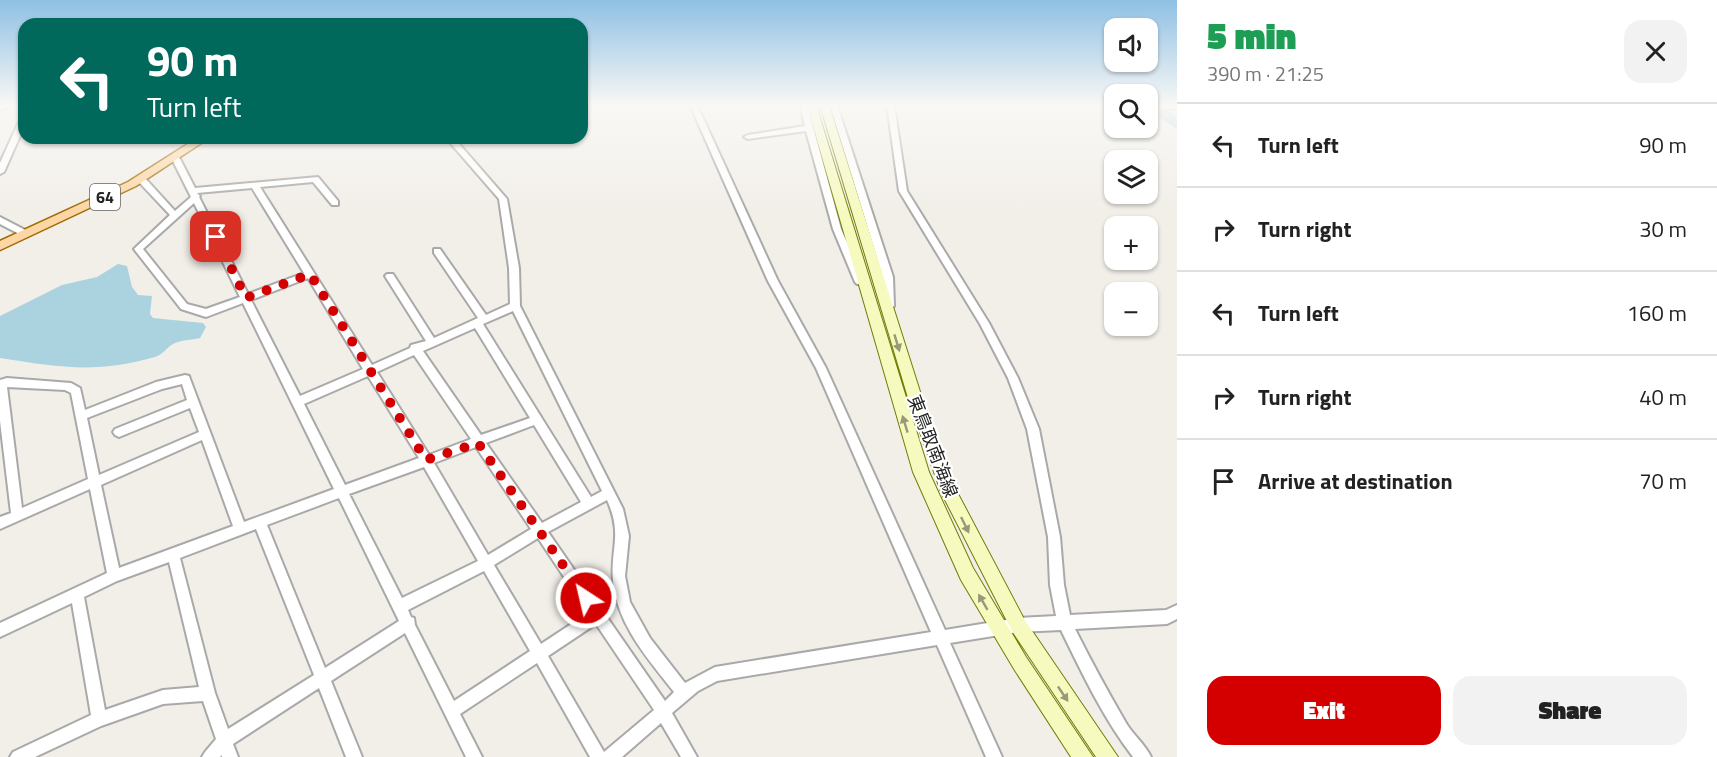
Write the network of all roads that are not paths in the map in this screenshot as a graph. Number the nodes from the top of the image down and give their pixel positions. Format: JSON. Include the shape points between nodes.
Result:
{"nodes":[{"id":1,"x":14,"y":140,"type":"edge"},
{"id":2,"x":709,"y":140,"type":"edge"},
{"id":3,"x":813,"y":140,"type":"edge"},
{"id":4,"x":829,"y":140,"type":"edge"},
{"id":5,"x":832,"y":140,"type":"edge"},
{"id":6,"x":895,"y":140,"type":"edge"},
{"id":7,"x":195,"y":144,"type":"edge"},
{"id":8,"x":455,"y":144,"type":"edge"},
{"id":9,"x":175,"y":158,"type":"junction"},
{"id":10,"x":0,"y":172,"type":"edge"},
{"id":11,"x":141,"y":179,"type":"junction"},
{"id":12,"x":255,"y":186,"type":"junction"},
{"id":13,"x":195,"y":194,"type":"junction"},
{"id":14,"x":335,"y":203,"type":"dead end"},
{"id":15,"x":175,"y":216,"type":"junction"},
{"id":16,"x":0,"y":220,"type":"edge"},
{"id":17,"x":26,"y":234,"type":"junction"},
{"id":18,"x":0,"y":246,"type":"edge"},
{"id":19,"x":436,"y":251,"type":"dead end"},
{"id":20,"x":310,"y":274,"type":"junction"},
{"id":21,"x":390,"y":276,"type":"dead end"},
{"id":22,"x":246,"y":298,"type":"junction"},
{"id":23,"x":868,"y":298,"type":"junction"},
{"id":24,"x":515,"y":306,"type":"junction"},
{"id":25,"x":481,"y":320,"type":"junction"},
{"id":26,"x":431,"y":341,"type":"junction"},
{"id":27,"x":415,"y":348,"type":"junction"},
{"id":28,"x":369,"y":369,"type":"junction"},
{"id":29,"x":1,"y":384,"type":"edge"},
{"id":30,"x":194,"y":402,"type":"junction"},
{"id":31,"x":298,"y":402,"type":"junction"},
{"id":32,"x":81,"y":416,"type":"junction"},
{"id":33,"x":536,"y":420,"type":"junction"},
{"id":34,"x":119,"y":432,"type":"dead end"},
{"id":35,"x":206,"y":434,"type":"junction"},
{"id":36,"x":478,"y":443,"type":"junction"},
{"id":37,"x":426,"y":460,"type":"junction"},
{"id":38,"x":94,"y":481,"type":"junction"},
{"id":39,"x":343,"y":493,"type":"junction"},
{"id":40,"x":609,"y":493,"type":"junction"},
{"id":41,"x":588,"y":503,"type":"junction"},
{"id":42,"x":17,"y":515,"type":"junction"},
{"id":43,"x":0,"y":523,"type":"edge"},
{"id":44,"x":261,"y":523,"type":"junction"},
{"id":45,"x":241,"y":530,"type":"junction"},
{"id":46,"x":539,"y":531,"type":"junction"},
{"id":47,"x":172,"y":554,"type":"junction"},
{"id":48,"x":486,"y":563,"type":"junction"},
{"id":49,"x":114,"y":576,"type":"junction"},
{"id":50,"x":77,"y":594,"type":"junction"},
{"id":51,"x":401,"y":606,"type":"junction"},
{"id":52,"x":1177,"y":612,"type":"edge"},
{"id":53,"x":597,"y":615,"type":"junction"},
{"id":54,"x":1064,"y":622,"type":"junction"},
{"id":55,"x":409,"y":623,"type":"junction"},
{"id":56,"x":1018,"y":625,"type":"junction"},
{"id":57,"x":998,"y":628,"type":"junction"},
{"id":58,"x":0,"y":630,"type":"edge"},
{"id":59,"x":941,"y":636,"type":"junction"},
{"id":60,"x":539,"y":654,"type":"junction"},
{"id":61,"x":323,"y":678,"type":"junction"},
{"id":62,"x":208,"y":693,"type":"junction"},
{"id":63,"x":684,"y":693,"type":"junction"},
{"id":64,"x":452,"y":711,"type":"junction"},
{"id":65,"x":663,"y":711,"type":"junction"},
{"id":66,"x":99,"y":719,"type":"junction"},
{"id":67,"x":225,"y":740,"type":"junction"},
{"id":68,"x":18,"y":757,"type":"edge"},
{"id":69,"x":210,"y":757,"type":"edge"},
{"id":70,"x":230,"y":757,"type":"edge"},
{"id":71,"x":354,"y":757,"type":"edge"},
{"id":72,"x":474,"y":757,"type":"edge"},
{"id":73,"x":599,"y":757,"type":"edge"},
{"id":74,"x":610,"y":757,"type":"edge"},
{"id":75,"x":689,"y":757,"type":"edge"},
{"id":76,"x":994,"y":757,"type":"edge"},
{"id":77,"x":1083,"y":757,"type":"edge"},
{"id":78,"x":1108,"y":757,"type":"edge"},
{"id":79,"x":1143,"y":757,"type":"edge"}],
"edges":[{"from":1,"to":10,"type":"street"},
{"from":2,"to":59,"type":"street","via":[[773,281],[821,368]]},
{"from":3,"to":23,"type":"street","via":[[837,229]]},
{"from":4,"to":23,"type":"main road","name":"東鳥取南海線"},
{"from":5,"to":56,"type":"main road","name":"東鳥取南海線","one_way":true,"via":[[949,492]]},
{"from":6,"to":54,"type":"street","via":[[903,191],[984,323],[1013,378],[1033,429],[1054,537]]},
{"from":7,"to":9,"type":"main road","number":"64"},
{"from":8,"to":24,"type":"street","via":[[503,200],[514,268]]},
{"from":9,"to":11,"type":"main road","number":"64"},
{"from":9,"to":13,"type":"street"},
{"from":11,"to":15,"type":"street"},
{"from":11,"to":17,"type":"main road","number":"64"},
{"from":12,"to":13,"type":"street"},
{"from":12,"to":14,"type":"street","via":[[315,179]]},
{"from":12,"to":20,"type":"street"},
{"from":13,"to":15,"type":"street"},
{"from":13,"to":22,"type":"street"},
{"from":15,"to":22,"type":"street","via":[[138,249],[184,307],[206,313]]},
{"from":16,"to":17,"type":"street"},
{"from":17,"to":18,"type":"main road","number":"64"},
{"from":19,"to":25,"type":"street"},
{"from":20,"to":22,"type":"street"},
{"from":20,"to":28,"type":"street"},
{"from":21,"to":26,"type":"street"},
{"from":22,"to":31,"type":"street"},
{"from":57,"to":23,"type":"main road","name":"東鳥取南海線","one_way":true,"via":[[948,535],[921,472]]},
{"from":24,"to":25,"type":"street"},
{"from":24,"to":40,"type":"street"},
{"from":25,"to":26,"type":"street"},
{"from":25,"to":33,"type":"street"},
{"from":26,"to":27,"type":"street"},
{"from":27,"to":28,"type":"street"},
{"from":27,"to":36,"type":"street"},
{"from":28,"to":31,"type":"street"},
{"from":28,"to":37,"type":"street"},
{"from":29,"to":32,"type":"street","via":[[67,386],[76,391]]},
{"from":29,"to":42,"type":"street"},
{"from":30,"to":32,"type":"street","via":[[185,379]]},
{"from":30,"to":34,"type":"street"},
{"from":30,"to":35,"type":"street"},
{"from":31,"to":39,"type":"street"},
{"from":32,"to":38,"type":"street"},
{"from":33,"to":36,"type":"street"},
{"from":33,"to":41,"type":"street"},
{"from":35,"to":38,"type":"street"},
{"from":35,"to":45,"type":"street"},
{"from":36,"to":37,"type":"street"},
{"from":36,"to":46,"type":"street"},
{"from":37,"to":39,"type":"street"},
{"from":37,"to":48,"type":"street"},
{"from":38,"to":42,"type":"street"},
{"from":38,"to":49,"type":"street"},
{"from":39,"to":44,"type":"street"},
{"from":39,"to":51,"type":"street"},
{"from":40,"to":41,"type":"street"},
{"from":40,"to":63,"type":"street","via":[[622,529],[618,565],[625,608],[635,629]]},
{"from":41,"to":46,"type":"street"},
{"from":42,"to":43,"type":"street"},
{"from":44,"to":45,"type":"street"},
{"from":44,"to":61,"type":"street"},
{"from":45,"to":47,"type":"street"},
{"from":46,"to":48,"type":"street"},
{"from":46,"to":53,"type":"street"},
{"from":47,"to":49,"type":"street"},
{"from":47,"to":62,"type":"street"},
{"from":48,"to":51,"type":"street"},
{"from":48,"to":60,"type":"street"},
{"from":49,"to":50,"type":"street"},
{"from":50,"to":58,"type":"street"},
{"from":50,"to":66,"type":"street"},
{"from":51,"to":55,"type":"street"},
{"from":52,"to":54,"type":"street","via":[[1167,617]]},
{"from":53,"to":60,"type":"street"},
{"from":53,"to":65,"type":"street"},
{"from":54,"to":56,"type":"street"},
{"from":54,"to":79,"type":"street","via":[[1123,732]]},
{"from":55,"to":61,"type":"street"},
{"from":55,"to":64,"type":"street"},
{"from":56,"to":57,"type":"street"},
{"from":56,"to":78,"type":"main road","name":"東鳥取南海線","one_way":true},
{"from":57,"to":59,"type":"street"},
{"from":57,"to":77,"type":"main road","name":"東鳥取南海線"},
{"from":59,"to":63,"type":"street","via":[[716,675]]},
{"from":59,"to":76,"type":"street"},
{"from":60,"to":64,"type":"street"},
{"from":60,"to":73,"type":"street"},
{"from":61,"to":67,"type":"street"},
{"from":61,"to":71,"type":"street"},
{"from":62,"to":66,"type":"street","via":[[163,697]]},
{"from":62,"to":67,"type":"street"},
{"from":63,"to":65,"type":"street"},
{"from":64,"to":72,"type":"street"},
{"from":65,"to":74,"type":"street"},
{"from":65,"to":75,"type":"street"},
{"from":66,"to":68,"type":"street"},
{"from":67,"to":69,"type":"street"},
{"from":67,"to":70,"type":"street"}]}
